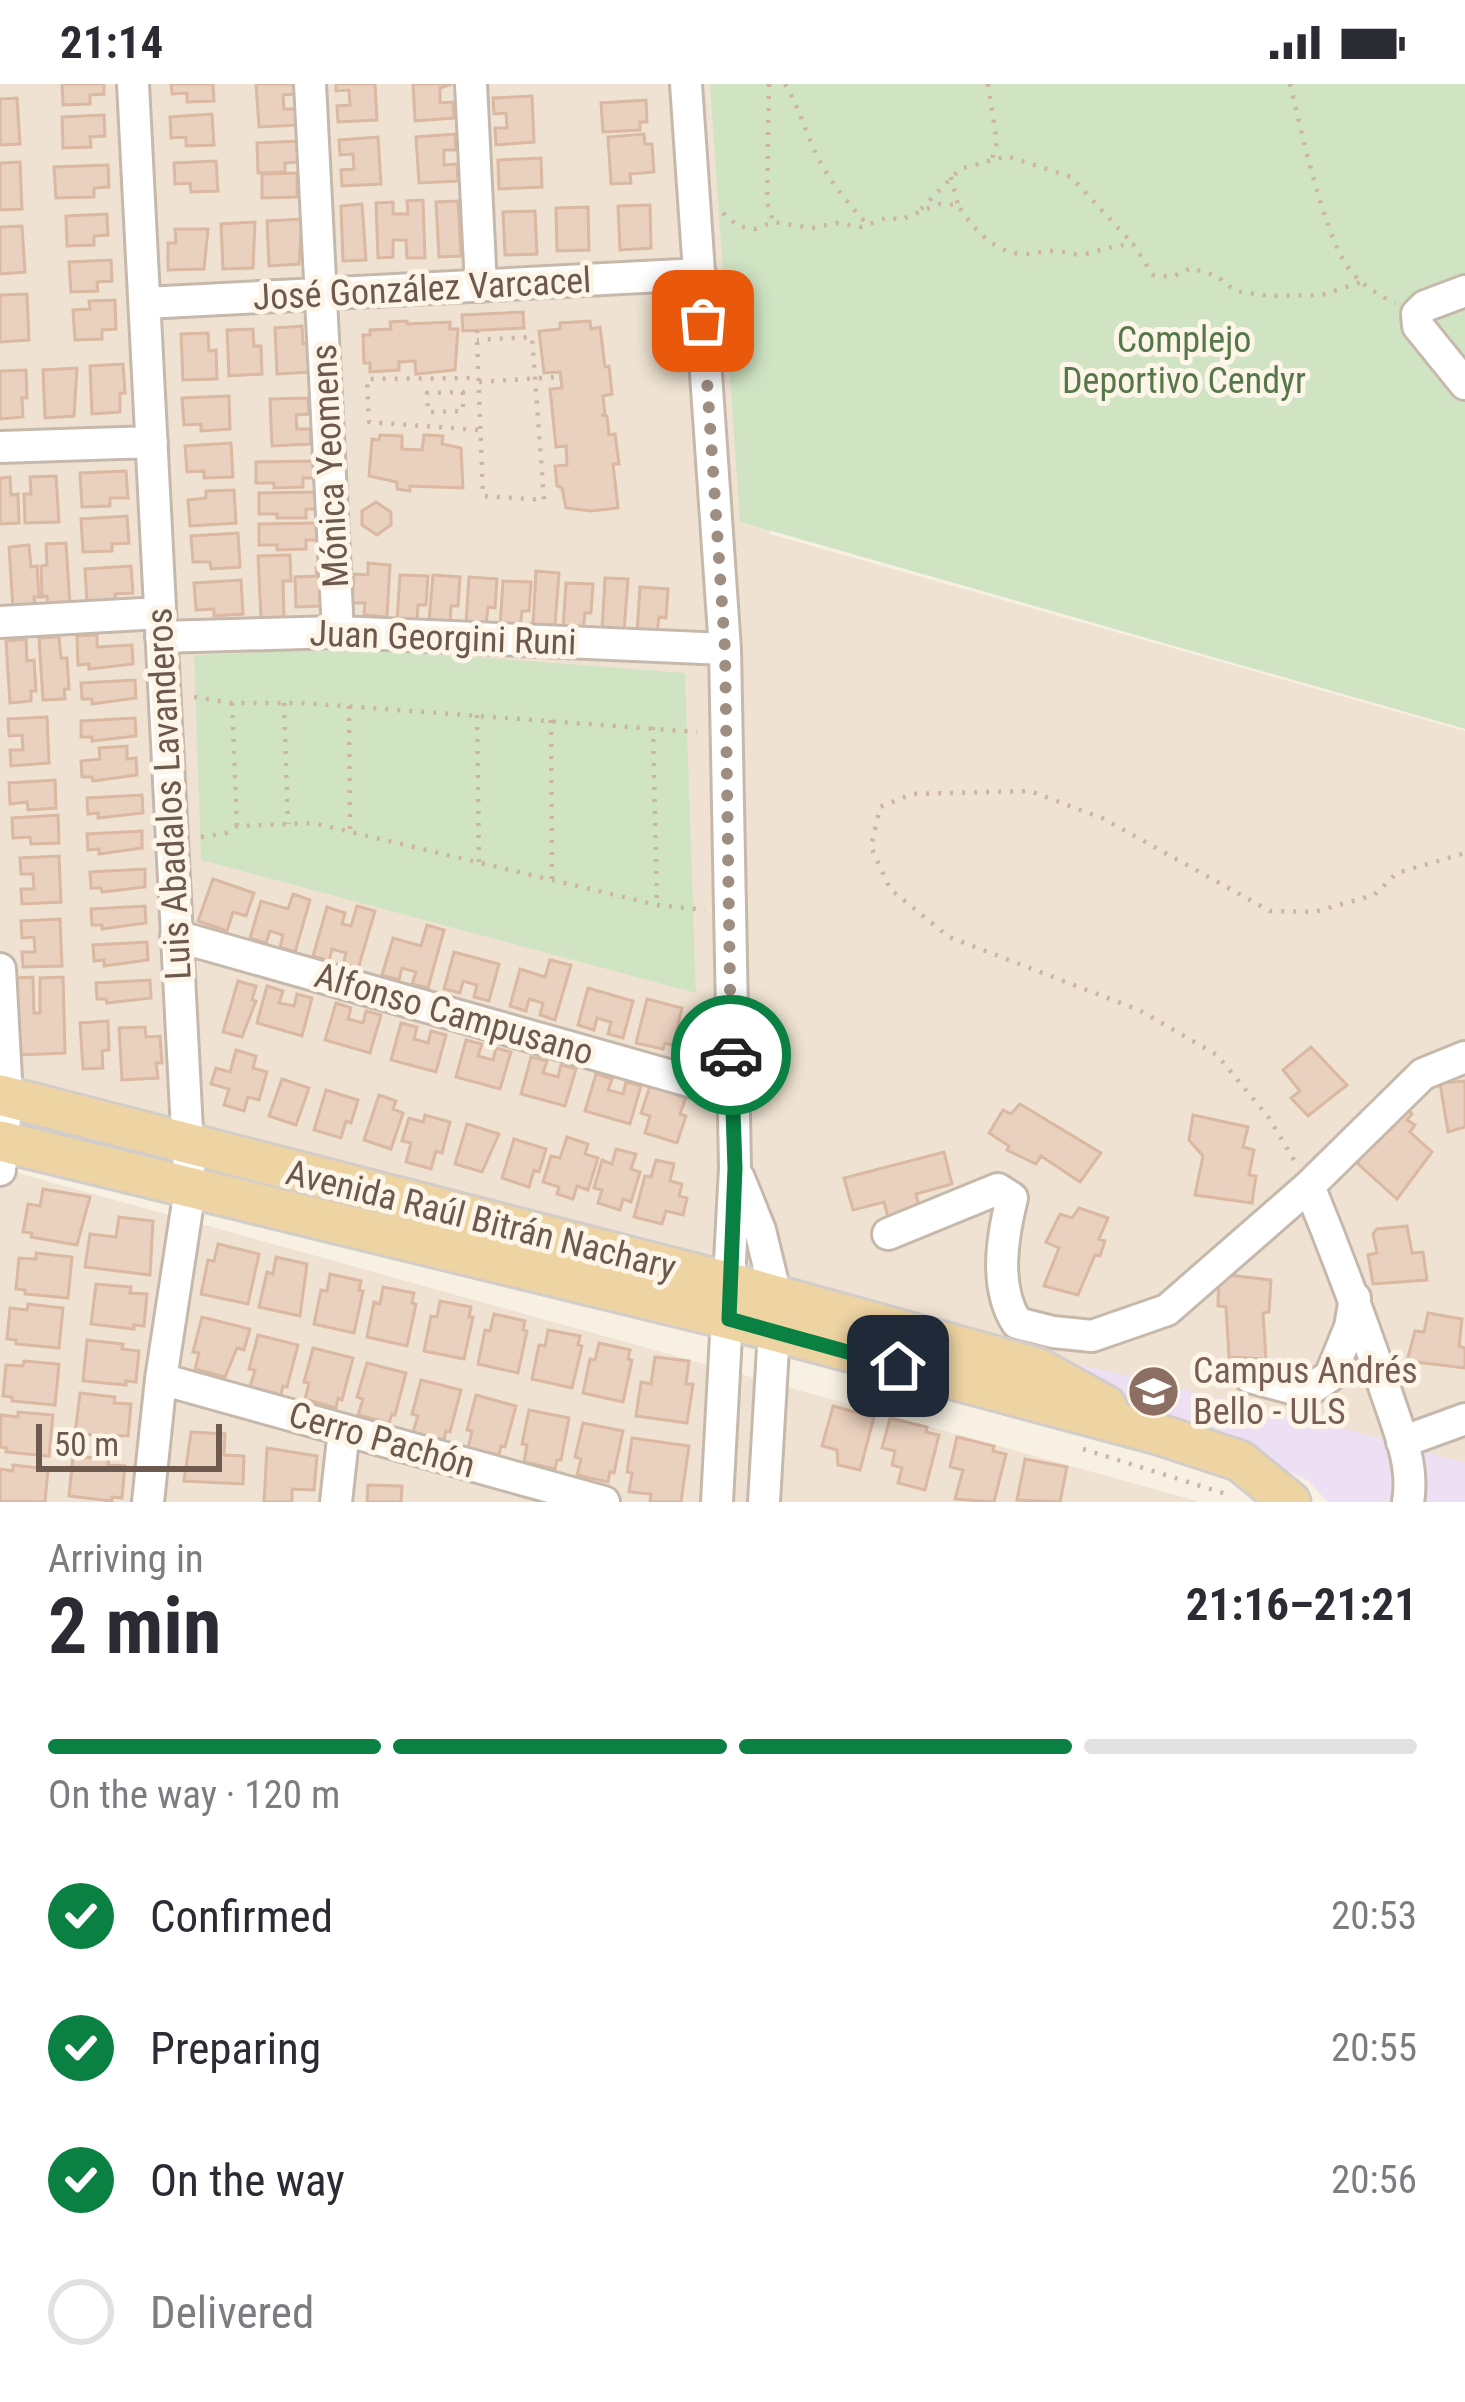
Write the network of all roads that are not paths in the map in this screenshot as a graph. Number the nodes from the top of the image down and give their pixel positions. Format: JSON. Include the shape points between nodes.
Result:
{"nodes":[{"id":1,"x":133,"y":84,"type":"edge"},
{"id":2,"x":310,"y":84,"type":"edge"},
{"id":3,"x":471,"y":84,"type":"edge"},
{"id":4,"x":686,"y":84,"type":"edge"},
{"id":5,"x":700,"y":274,"type":"junction"},
{"id":6,"x":481,"y":286,"type":"junction"},
{"id":7,"x":1465,"y":291,"type":"edge"},
{"id":8,"x":321,"y":294,"type":"junction"},
{"id":9,"x":145,"y":303,"type":"junction"},
{"id":10,"x":1465,"y":384,"type":"edge"},
{"id":11,"x":152,"y":442,"type":"junction"},
{"id":12,"x":0,"y":447,"type":"edge"},
{"id":13,"x":0,"y":622,"type":"edge"},
{"id":14,"x":160,"y":625,"type":"junction"},
{"id":15,"x":338,"y":632,"type":"junction"},
{"id":16,"x":725,"y":649,"type":"junction"},
{"id":17,"x":176,"y":936,"type":"junction"},
{"id":18,"x":0,"y":969,"type":"edge"},
{"id":19,"x":1465,"y":1057,"type":"edge"},
{"id":20,"x":732,"y":1093,"type":"junction"},
{"id":21,"x":4,"y":1096,"type":"edge"},
{"id":22,"x":188,"y":1145,"type":"junction"},
{"id":23,"x":1,"y":1151,"type":"edge"},
{"id":24,"x":735,"y":1168,"type":"junction"},
{"id":25,"x":1309,"y":1186,"type":"junction"},
{"id":26,"x":190,"y":1189,"type":"junction"},
{"id":27,"x":888,"y":1234,"type":"dead end"},
{"id":28,"x":1355,"y":1298,"type":"junction"},
{"id":29,"x":730,"y":1301,"type":"junction"},
{"id":30,"x":776,"y":1315,"type":"junction"},
{"id":31,"x":1250,"y":1377,"type":"dead end"},
{"id":32,"x":161,"y":1379,"type":"junction"},
{"id":33,"x":1465,"y":1419,"type":"edge"},
{"id":34,"x":344,"y":1430,"type":"junction"},
{"id":35,"x":1402,"y":1442,"type":"junction"},
{"id":36,"x":524,"y":1491,"type":"edge"},
{"id":37,"x":148,"y":1502,"type":"edge"},
{"id":38,"x":336,"y":1502,"type":"edge"},
{"id":39,"x":604,"y":1502,"type":"edge"},
{"id":40,"x":717,"y":1502,"type":"edge"},
{"id":41,"x":764,"y":1502,"type":"edge"},
{"id":42,"x":1290,"y":1502,"type":"edge"},
{"id":43,"x":1408,"y":1502,"type":"edge"}],
"edges":[{"from":1,"to":9,"type":"street","name":"Luis Abadalos Lavanderos"},
{"from":2,"to":8,"type":"street","name":"Mónica Yeomens"},
{"from":3,"to":6,"type":"street"},
{"from":4,"to":5,"type":"street"},
{"from":5,"to":6,"type":"street","name":"José González Varcacel"},
{"from":5,"to":16,"type":"street"},
{"from":6,"to":8,"type":"street","name":"José González Varcacel"},
{"from":7,"to":10,"type":"street","via":[[1417,314]]},
{"from":8,"to":9,"type":"street","name":"José González Varcacel"},
{"from":8,"to":15,"type":"street","name":"Mónica Yeomens"},
{"from":9,"to":11,"type":"street","name":"Luis Abadalos Lavanderos"},
{"from":11,"to":12,"type":"street"},
{"from":11,"to":14,"type":"street","name":"Luis Abadalos Lavanderos"},
{"from":13,"to":14,"type":"street","name":"Juan Georgini Runi"},
{"from":14,"to":15,"type":"street","name":"Juan Georgini Runi"},
{"from":14,"to":17,"type":"street","name":"Luis Abadalos Lavanderos"},
{"from":15,"to":16,"type":"street","name":"Juan Georgini Runi"},
{"from":16,"to":20,"type":"street"},
{"from":17,"to":20,"type":"street","name":"Alfonso Campusano"},
{"from":17,"to":22,"type":"street","name":"Luis Abadalos Lavanderos"},
{"from":18,"to":21,"type":"street"},
{"from":19,"to":25,"type":"street","via":[[1423,1074]]},
{"from":20,"to":24,"type":"street"},
{"from":21,"to":22,"type":"main road","name":"Avenida Raúl Bitrán Nachary"},
{"from":21,"to":23,"type":"street"},
{"from":22,"to":26,"type":"street","name":"Luis Abadalos Lavanderos"},
{"from":22,"to":29,"type":"main road","name":"Avenida Raúl Bitrán Nachary"},
{"from":23,"to":26,"type":"main road","name":"Avenida Raúl Bitrán Nachary"},
{"from":24,"to":29,"type":"street"},
{"from":24,"to":30,"type":"street","via":[[760,1230]]},
{"from":25,"to":27,"type":"street","via":[[1167,1310],[1092,1336],[1017,1323],[1004,1303],[1012,1198],[998,1189]]},
{"from":25,"to":28,"type":"street"},
{"from":26,"to":29,"type":"main road","name":"Avenida Raúl Bitrán Nachary"},
{"from":26,"to":32,"type":"street","name":"Luis Abadalos Lavanderos"},
{"from":28,"to":31,"type":"street","via":[[1330,1376],[1306,1392]]},
{"from":28,"to":35,"type":"street"},
{"from":29,"to":30,"type":"main road","name":"Avenida Raúl Bitrán Nachary"},
{"from":29,"to":40,"type":"street"},
{"from":30,"to":41,"type":"street"},
{"from":30,"to":42,"type":"main road","name":"Avenida Raúl Bitrán Nachary","via":[[1037,1368],[1158,1434],[1240,1461]]},
{"from":32,"to":34,"type":"street","name":"Cerro Pachón"},
{"from":32,"to":37,"type":"street","name":"Luis Abadalos Lavanderos"},
{"from":33,"to":35,"type":"street"},
{"from":34,"to":36,"type":"street","name":"Cerro Pachón"},
{"from":34,"to":38,"type":"street"},
{"from":35,"to":43,"type":"street","via":[[1412,1480]]},
{"from":36,"to":39,"type":"street","name":"Cerro Pachón"}]}
